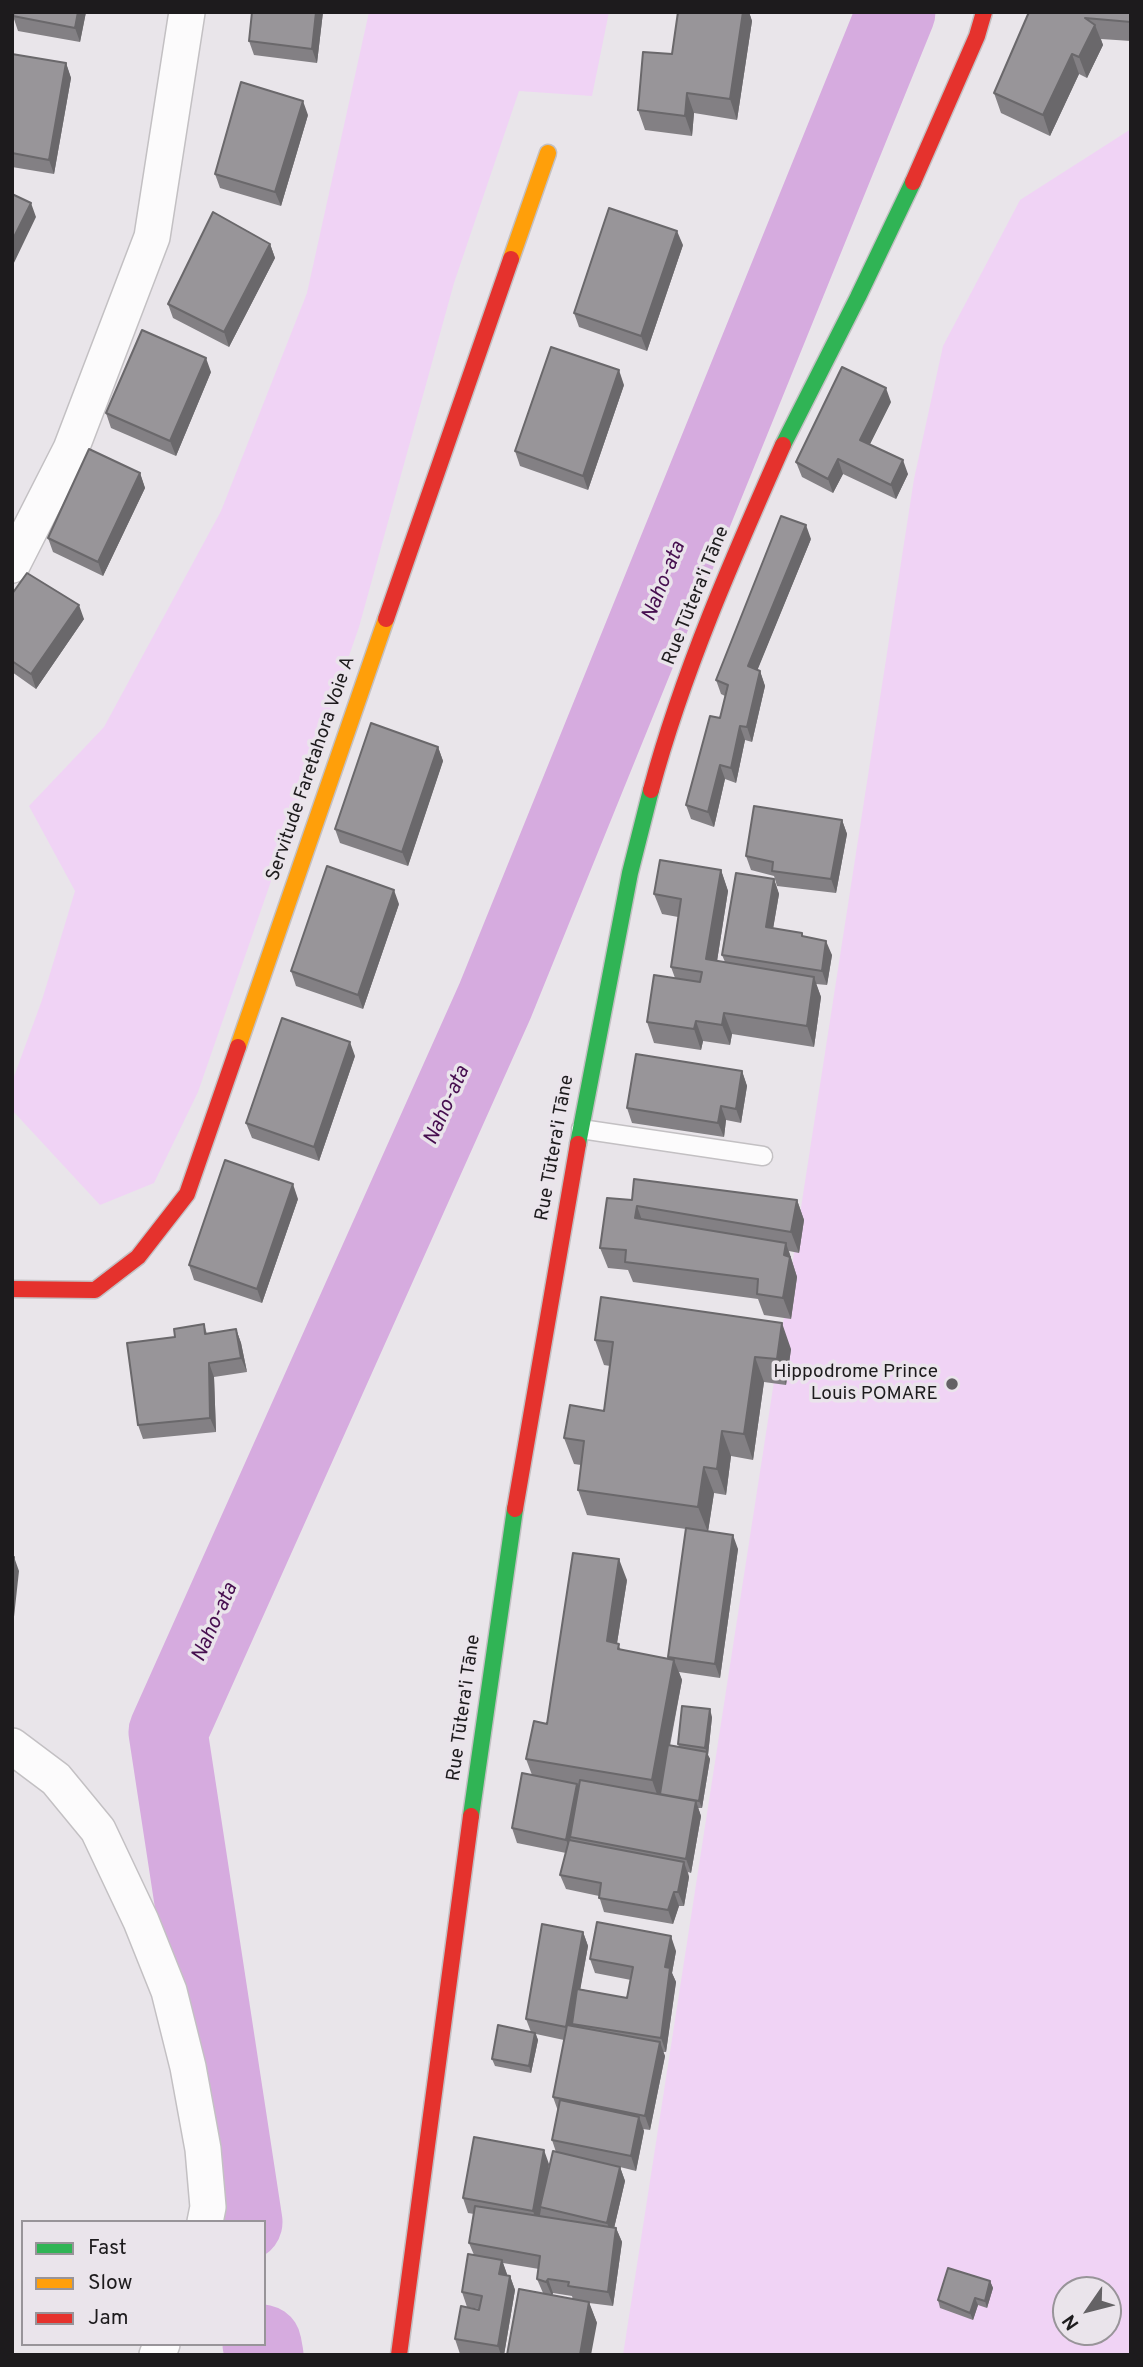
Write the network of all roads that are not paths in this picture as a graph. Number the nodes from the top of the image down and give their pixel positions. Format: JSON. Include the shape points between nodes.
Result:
{"nodes":[{"id":1,"x":187,"y":12,"type":"edge"},
{"id":2,"x":984,"y":12,"type":"edge"},
{"id":3,"x":548,"y":153,"type":"dead end"},
{"id":4,"x":12,"y":565,"type":"edge"},
{"id":5,"x":581,"y":1129,"type":"junction"},
{"id":6,"x":764,"y":1156,"type":"dead end"},
{"id":7,"x":12,"y":1289,"type":"edge"},
{"id":8,"x":12,"y":1746,"type":"edge"},
{"id":9,"x":205,"y":2220,"type":"edge"},
{"id":10,"x":399,"y":2355,"type":"edge"}],
"edges":[{"from":1,"to":4,"type":"street","via":[[152,237],[71,449]]},
{"from":2,"to":5,"type":"street","name":"Rue Tūtera'i Tāne","via":[[926,154],[788,434],[724,579],[667,729],[630,873]]},
{"from":3,"to":7,"type":"street","name":"Servitude Faretahora Voie A","via":[[187,1194],[138,1257],[95,1290]]},
{"from":5,"to":6,"type":"lane"},
{"from":5,"to":10,"type":"street","name":"Rue Tūtera'i Tāne","via":[[519,1483]]},
{"from":8,"to":9,"type":"street","via":[[56,1779],[98,1830],[141,1921],[169,1991],[188,2067],[203,2149]]}]}
